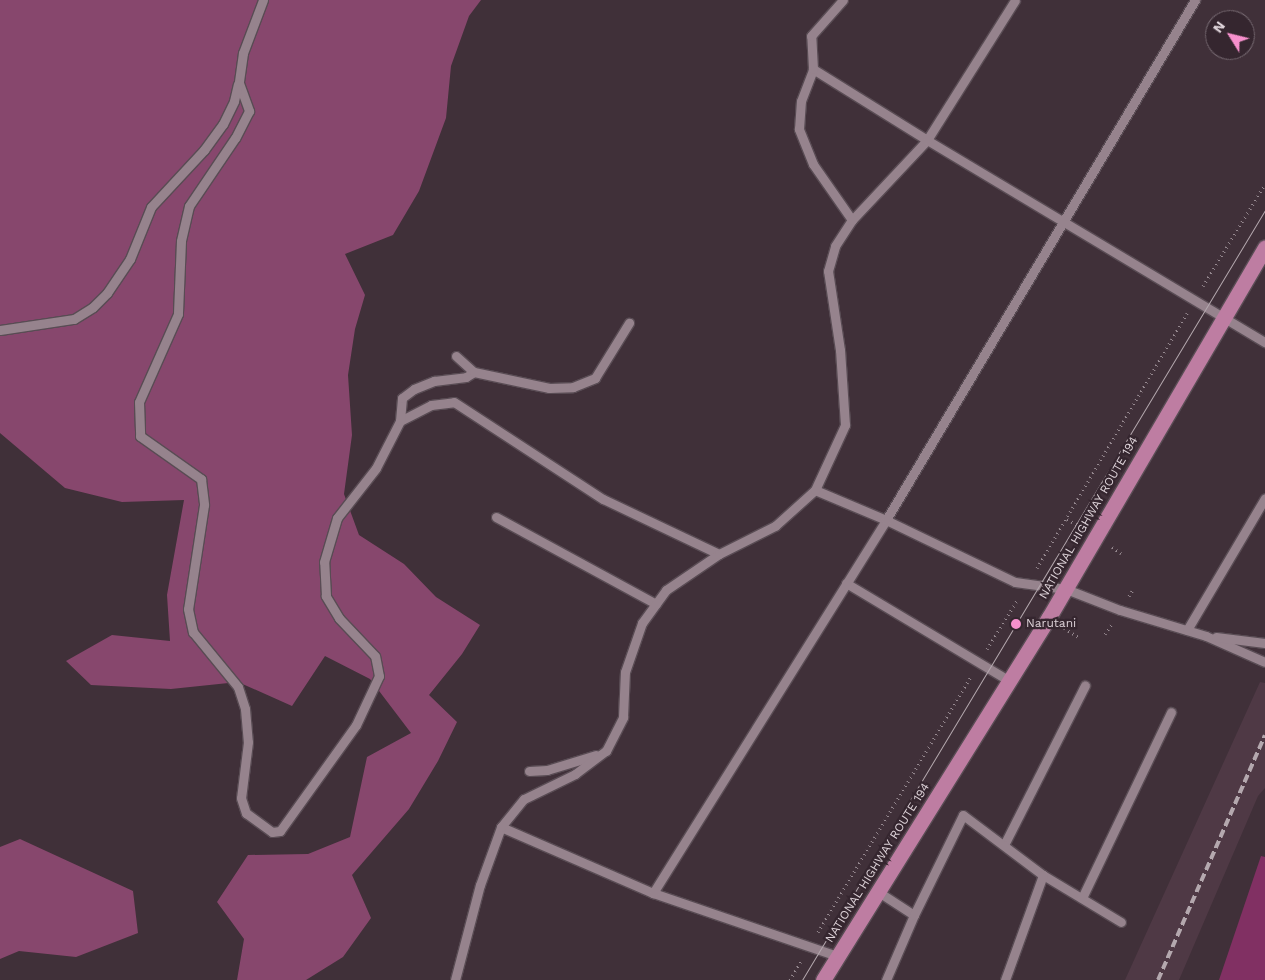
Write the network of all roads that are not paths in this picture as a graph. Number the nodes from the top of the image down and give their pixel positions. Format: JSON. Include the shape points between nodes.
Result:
{"nodes":[{"id":1,"x":263,"y":0,"type":"edge"},
{"id":2,"x":843,"y":0,"type":"edge"},
{"id":3,"x":1015,"y":0,"type":"edge"},
{"id":4,"x":1195,"y":0,"type":"edge"},
{"id":5,"x":813,"y":69,"type":"junction"},
{"id":6,"x":238,"y":84,"type":"junction"},
{"id":7,"x":927,"y":140,"type":"junction"},
{"id":8,"x":1063,"y":219,"type":"junction"},
{"id":9,"x":852,"y":220,"type":"junction"},
{"id":10,"x":1265,"y":247,"type":"edge"},
{"id":11,"x":1223,"y":316,"type":"junction"},
{"id":12,"x":629,"y":323,"type":"dead end"},
{"id":13,"x":0,"y":330,"type":"edge"},
{"id":14,"x":1265,"y":342,"type":"edge"},
{"id":15,"x":456,"y":356,"type":"dead end"},
{"id":16,"x":474,"y":372,"type":"junction"},
{"id":17,"x":400,"y":421,"type":"junction"},
{"id":18,"x":815,"y":490,"type":"junction"},
{"id":19,"x":1265,"y":498,"type":"edge"},
{"id":20,"x":496,"y":517,"type":"dead end"},
{"id":21,"x":886,"y":520,"type":"junction"},
{"id":22,"x":719,"y":554,"type":"junction"},
{"id":23,"x":846,"y":582,"type":"junction"},
{"id":24,"x":1066,"y":590,"type":"junction"},
{"id":25,"x":656,"y":604,"type":"junction"},
{"id":26,"x":1187,"y":630,"type":"junction"},
{"id":27,"x":1206,"y":636,"type":"junction"},
{"id":28,"x":1265,"y":643,"type":"edge"},
{"id":29,"x":1265,"y":662,"type":"edge"},
{"id":30,"x":1010,"y":681,"type":"junction"},
{"id":31,"x":1085,"y":686,"type":"dead end"},
{"id":32,"x":1171,"y":712,"type":"dead end"},
{"id":33,"x":606,"y":751,"type":"junction"},
{"id":34,"x":529,"y":771,"type":"dead end"},
{"id":35,"x":501,"y":827,"type":"junction"},
{"id":36,"x":1004,"y":845,"type":"junction"},
{"id":37,"x":1044,"y":875,"type":"junction"},
{"id":38,"x":877,"y":891,"type":"junction"},
{"id":39,"x":653,"y":893,"type":"junction"},
{"id":40,"x":1082,"y":898,"type":"junction"},
{"id":41,"x":914,"y":915,"type":"junction"},
{"id":42,"x":1121,"y":922,"type":"dead end"},
{"id":43,"x":837,"y":956,"type":"junction"},
{"id":44,"x":455,"y":980,"type":"edge"},
{"id":45,"x":823,"y":980,"type":"edge"},
{"id":46,"x":886,"y":980,"type":"edge"},
{"id":47,"x":1005,"y":980,"type":"edge"}],
"edges":[{"from":1,"to":6,"type":"street","via":[[243,53]]},
{"from":2,"to":5,"type":"street","via":[[811,36]]},
{"from":3,"to":7,"type":"street"},
{"from":4,"to":8,"type":"street"},
{"from":5,"to":7,"type":"street"},
{"from":5,"to":9,"type":"street","via":[[801,101],[799,129],[813,164]]},
{"from":6,"to":13,"type":"street","via":[[223,124],[209,144],[150,207],[130,259],[107,293],[74,319]]},
{"from":6,"to":17,"type":"street","via":[[250,111],[189,206],[181,242],[178,314],[139,402],[140,436],[201,480],[204,505],[188,610],[193,632],[238,687],[245,710],[248,742],[241,798],[246,813],[272,832],[280,831],[356,726],[379,676],[375,656],[339,618],[326,596],[324,562],[337,518],[376,468]]},
{"from":7,"to":8,"type":"street"},
{"from":7,"to":9,"type":"street"},
{"from":8,"to":11,"type":"street"},
{"from":8,"to":21,"type":"street"},
{"from":9,"to":18,"type":"street","via":[[835,246],[828,271],[840,350],[845,425]]},
{"from":10,"to":11,"type":"highway","name":"NATIONAL HIGHWAY ROUTE 194"},
{"from":11,"to":14,"type":"street"},
{"from":11,"to":24,"type":"highway","name":"NATIONAL HIGHWAY ROUTE 194"},
{"from":12,"to":16,"type":"street","via":[[595,378],[573,387],[549,388]]},
{"from":15,"to":16,"type":"street"},
{"from":16,"to":17,"type":"street","via":[[466,377],[434,381],[414,389],[402,398]]},
{"from":17,"to":22,"type":"street","via":[[431,405],[454,402],[603,499]]},
{"from":18,"to":21,"type":"street"},
{"from":18,"to":22,"type":"street","via":[[775,526]]},
{"from":19,"to":26,"type":"street"},
{"from":20,"to":25,"type":"street"},
{"from":21,"to":23,"type":"street"},
{"from":21,"to":24,"type":"street","via":[[1021,583]]},
{"from":22,"to":25,"type":"street","via":[[666,590]]},
{"from":23,"to":30,"type":"street"},
{"from":23,"to":39,"type":"street"},
{"from":24,"to":26,"type":"street"},
{"from":24,"to":30,"type":"highway","name":"NATIONAL HIGHWAY ROUTE 194"},
{"from":25,"to":33,"type":"street","via":[[642,623],[625,672],[623,717]]},
{"from":26,"to":27,"type":"street"},
{"from":27,"to":28,"type":"street"},
{"from":27,"to":29,"type":"street"},
{"from":30,"to":38,"type":"highway","name":"NATIONAL HIGHWAY ROUTE 194"},
{"from":31,"to":36,"type":"street"},
{"from":32,"to":40,"type":"street"},
{"from":33,"to":34,"type":"street","via":[[547,770]]},
{"from":33,"to":35,"type":"street","via":[[575,774],[524,799]]},
{"from":35,"to":39,"type":"street"},
{"from":35,"to":44,"type":"street","via":[[480,886]]},
{"from":36,"to":37,"type":"street"},
{"from":36,"to":41,"type":"street","via":[[963,815]]},
{"from":37,"to":40,"type":"street"},
{"from":37,"to":47,"type":"street"},
{"from":38,"to":41,"type":"street"},
{"from":38,"to":43,"type":"highway","name":"NATIONAL HIGHWAY ROUTE 194"},
{"from":39,"to":43,"type":"street"},
{"from":40,"to":42,"type":"street"},
{"from":41,"to":46,"type":"street"},
{"from":43,"to":45,"type":"highway","name":"NATIONAL HIGHWAY ROUTE 194"}]}
